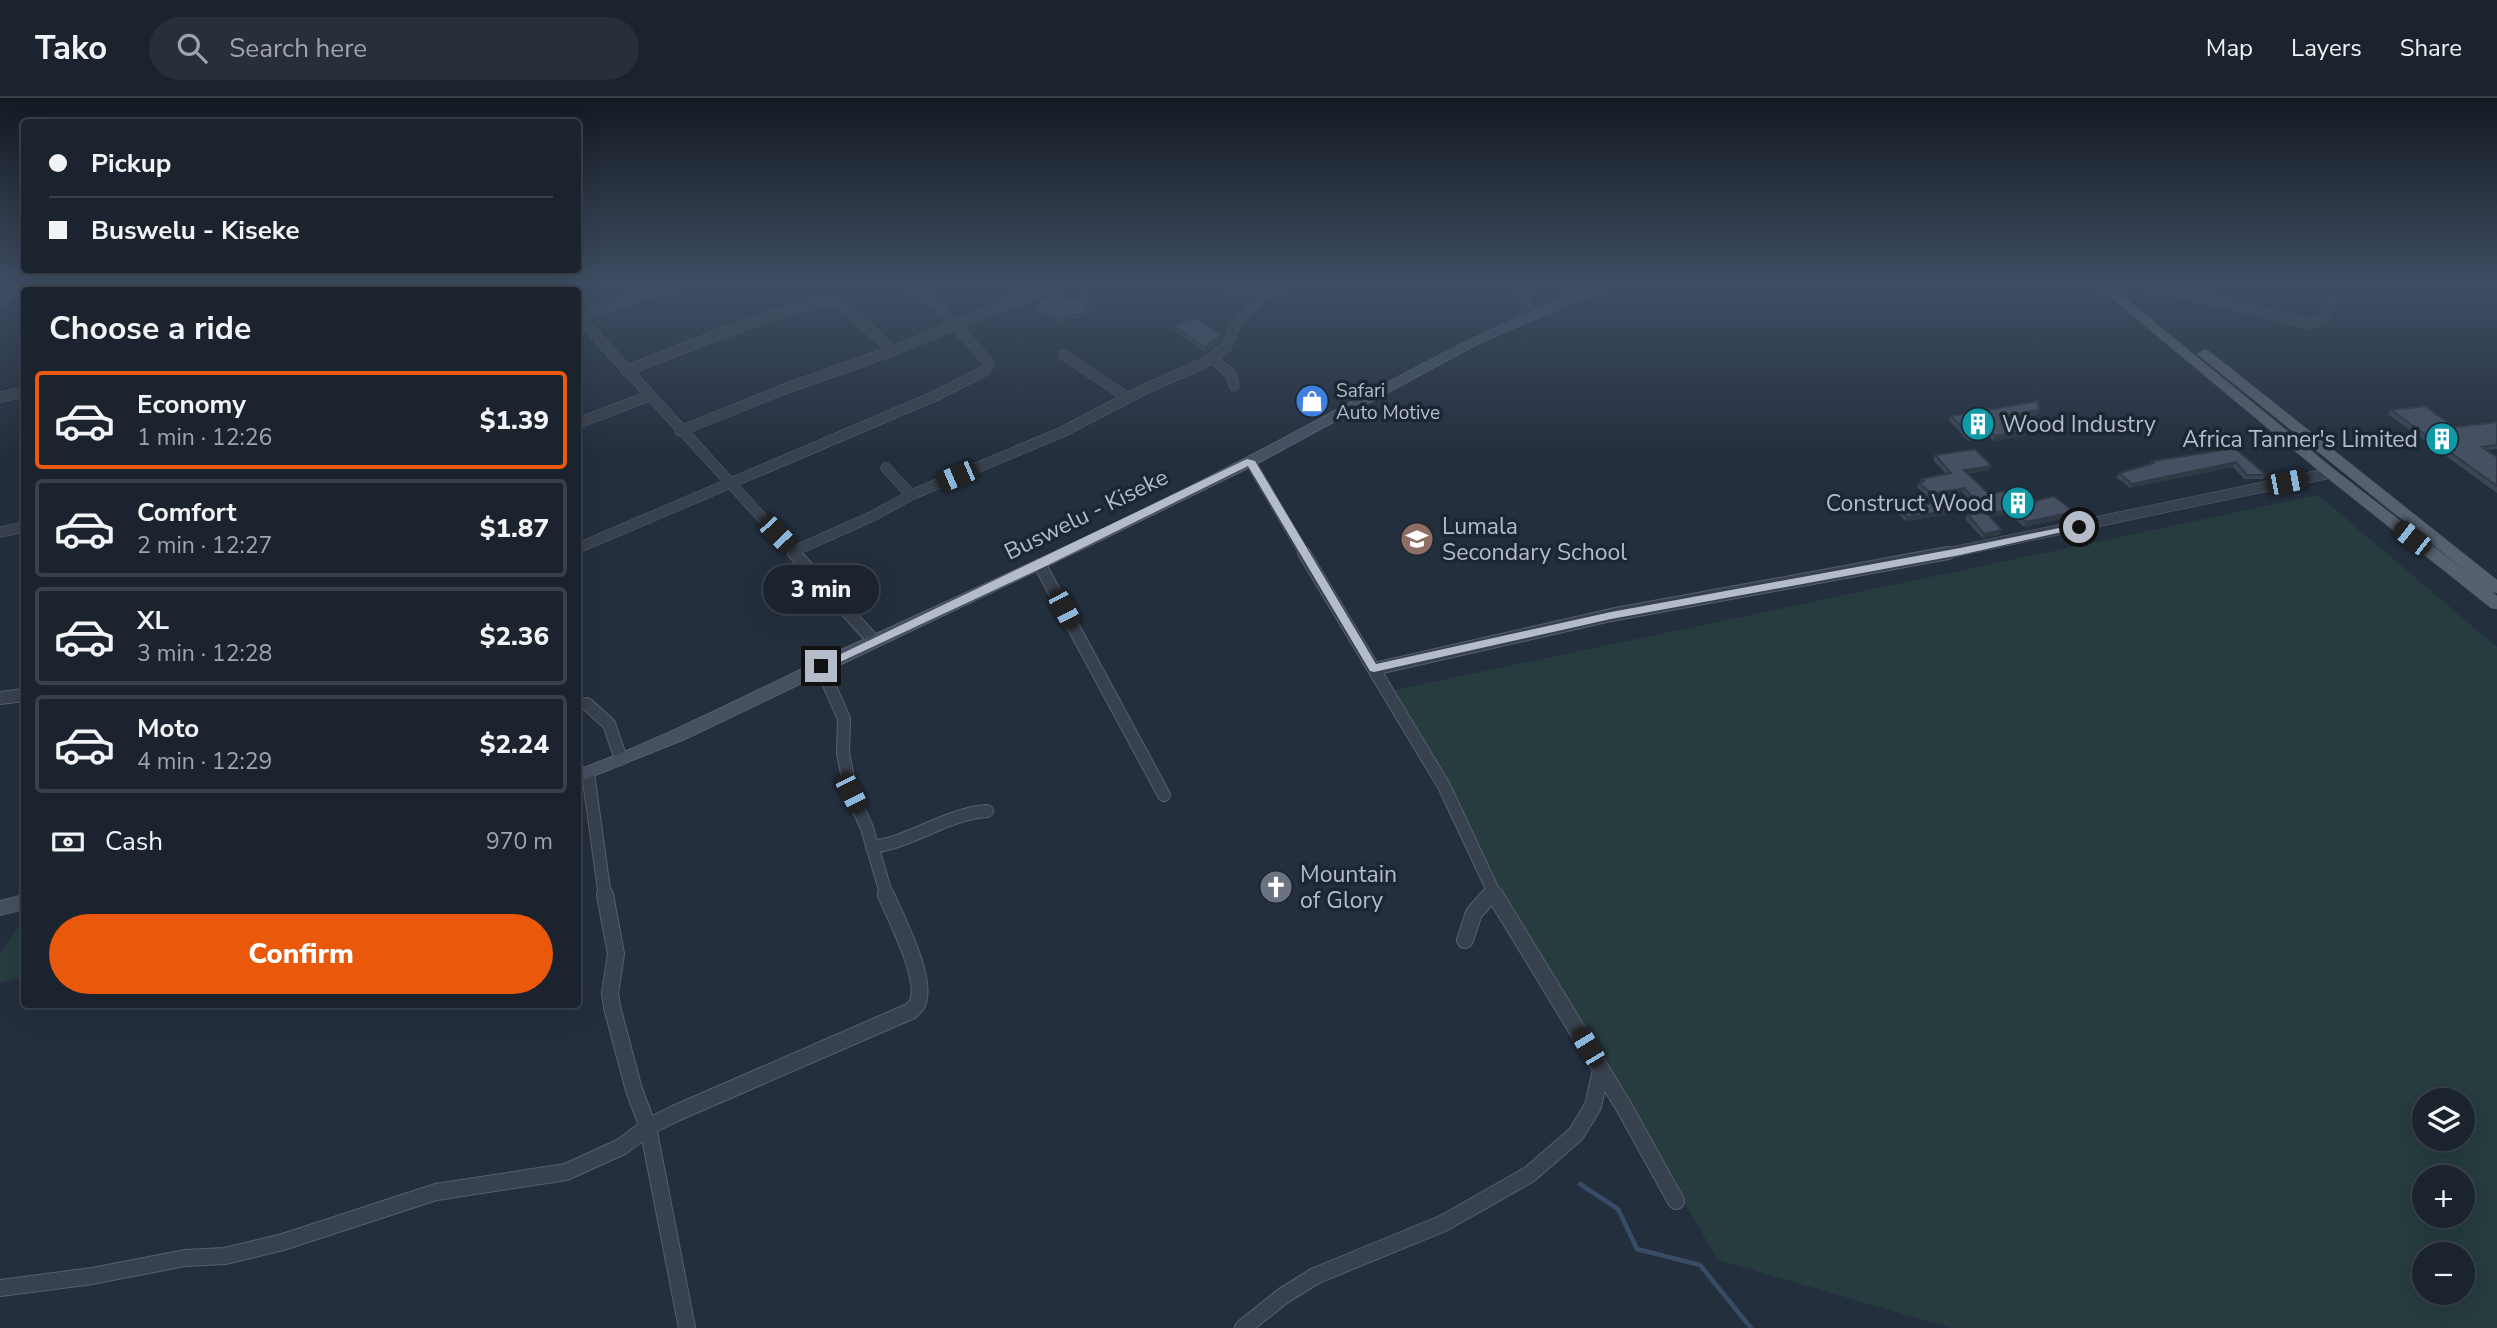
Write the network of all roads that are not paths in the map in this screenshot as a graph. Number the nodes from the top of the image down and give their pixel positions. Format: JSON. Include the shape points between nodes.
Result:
{"nodes":[{"id":1,"x":600,"y":341,"type":"edge"},
{"id":2,"x":708,"y":341,"type":"edge"},
{"id":3,"x":881,"y":341,"type":"edge"},
{"id":4,"x":914,"y":341,"type":"edge"},
{"id":5,"x":968,"y":341,"type":"edge"},
{"id":6,"x":1229,"y":341,"type":"edge"},
{"id":7,"x":1473,"y":341,"type":"edge"},
{"id":8,"x":2171,"y":341,"type":"edge"},
{"id":9,"x":2189,"y":341,"type":"edge"},
{"id":10,"x":892,"y":351,"type":"junction"},
{"id":11,"x":1063,"y":355,"type":"dead end"},
{"id":12,"x":1212,"y":358,"type":"junction"},
{"id":13,"x":626,"y":371,"type":"junction"},
{"id":14,"x":1234,"y":386,"type":"dead end"},
{"id":15,"x":21,"y":393,"type":"edge"},
{"id":16,"x":649,"y":396,"type":"junction"},
{"id":17,"x":0,"y":397,"type":"edge"},
{"id":18,"x":1128,"y":398,"type":"junction"},
{"id":19,"x":581,"y":422,"type":"edge"},
{"id":20,"x":680,"y":431,"type":"junction"},
{"id":21,"x":1250,"y":461,"type":"junction"},
{"id":22,"x":887,"y":468,"type":"dead end"},
{"id":23,"x":2330,"y":473,"type":"junction"},
{"id":24,"x":727,"y":483,"type":"junction"},
{"id":25,"x":911,"y":495,"type":"junction"},
{"id":26,"x":21,"y":528,"type":"edge"},
{"id":27,"x":0,"y":532,"type":"edge"},
{"id":28,"x":581,"y":547,"type":"edge"},
{"id":29,"x":794,"y":551,"type":"junction"},
{"id":30,"x":1040,"y":565,"type":"junction"},
{"id":31,"x":2497,"y":588,"type":"edge"},
{"id":32,"x":2497,"y":604,"type":"edge"},
{"id":33,"x":874,"y":641,"type":"junction"},
{"id":34,"x":821,"y":666,"type":"junction"},
{"id":35,"x":1374,"y":668,"type":"junction"},
{"id":36,"x":21,"y":695,"type":"edge"},
{"id":37,"x":0,"y":698,"type":"edge"},
{"id":38,"x":587,"y":704,"type":"dead end"},
{"id":39,"x":621,"y":759,"type":"junction"},
{"id":40,"x":582,"y":775,"type":"edge"},
{"id":41,"x":1164,"y":795,"type":"dead end"},
{"id":42,"x":986,"y":811,"type":"dead end"},
{"id":43,"x":872,"y":847,"type":"junction"},
{"id":44,"x":1493,"y":892,"type":"junction"},
{"id":45,"x":21,"y":903,"type":"edge"},
{"id":46,"x":0,"y":908,"type":"edge"},
{"id":47,"x":1465,"y":940,"type":"dead end"},
{"id":48,"x":1601,"y":1070,"type":"junction"},
{"id":49,"x":648,"y":1127,"type":"junction"},
{"id":50,"x":1676,"y":1201,"type":"dead end"},
{"id":51,"x":0,"y":1288,"type":"edge"},
{"id":52,"x":687,"y":1328,"type":"edge"},
{"id":53,"x":1243,"y":1328,"type":"edge"}],
"edges":[{"from":1,"to":13,"type":"street"},
{"from":2,"to":13,"type":"street"},
{"from":3,"to":10,"type":"street"},
{"from":4,"to":10,"type":"street"},
{"from":5,"to":24,"type":"street","via":[[989,363],[982,373]]},
{"from":6,"to":12,"type":"street"},
{"from":7,"to":21,"type":"main road","name":"Buswelu - Kiseke"},
{"from":8,"to":23,"type":"main road"},
{"from":9,"to":31,"type":"main road"},
{"from":10,"to":20,"type":"street"},
{"from":11,"to":18,"type":"street"},
{"from":12,"to":14,"type":"street","via":[[1231,374]]},
{"from":12,"to":18,"type":"street"},
{"from":13,"to":16,"type":"street"},
{"from":15,"to":17,"type":"street"},
{"from":16,"to":19,"type":"street"},
{"from":16,"to":20,"type":"street"},
{"from":18,"to":25,"type":"street","via":[[1048,438]]},
{"from":20,"to":24,"type":"street"},
{"from":21,"to":30,"type":"main road","name":"Buswelu - Kiseke"},
{"from":21,"to":35,"type":"street"},
{"from":22,"to":25,"type":"street"},
{"from":23,"to":32,"type":"main road"},
{"from":23,"to":35,"type":"street","via":[[1983,547],[1611,615]]},
{"from":24,"to":28,"type":"street"},
{"from":24,"to":29,"type":"street"},
{"from":25,"to":29,"type":"street"},
{"from":26,"to":27,"type":"street"},
{"from":29,"to":33,"type":"street"},
{"from":30,"to":33,"type":"main road","name":"Buswelu - Kiseke"},
{"from":30,"to":41,"type":"street"},
{"from":33,"to":34,"type":"main road","name":"Buswelu - Kiseke"},
{"from":34,"to":39,"type":"main road","name":"Buswelu - Kiseke"},
{"from":34,"to":43,"type":"street","via":[[840,705],[846,777]]},
{"from":35,"to":44,"type":"street","via":[[1444,786]]},
{"from":36,"to":37,"type":"street"},
{"from":38,"to":39,"type":"street","via":[[609,724]]},
{"from":39,"to":40,"type":"main road","name":"Buswelu - Kiseke"},
{"from":40,"to":49,"type":"street","via":[[615,954],[612,1007]]},
{"from":42,"to":43,"type":"street","via":[[949,816],[898,841]]},
{"from":43,"to":49,"type":"street","via":[[919,984],[918,1002],[911,1011]]},
{"from":44,"to":47,"type":"street","via":[[1474,914]]},
{"from":44,"to":48,"type":"street"},
{"from":45,"to":46,"type":"main road"},
{"from":48,"to":50,"type":"street"},
{"from":48,"to":53,"type":"street","via":[[1590,1113],[1547,1162],[1432,1229],[1326,1270],[1276,1300]]},
{"from":49,"to":51,"type":"street","via":[[621,1147],[566,1172],[436,1192],[225,1256],[185,1258]]},
{"from":49,"to":52,"type":"street"}]}
